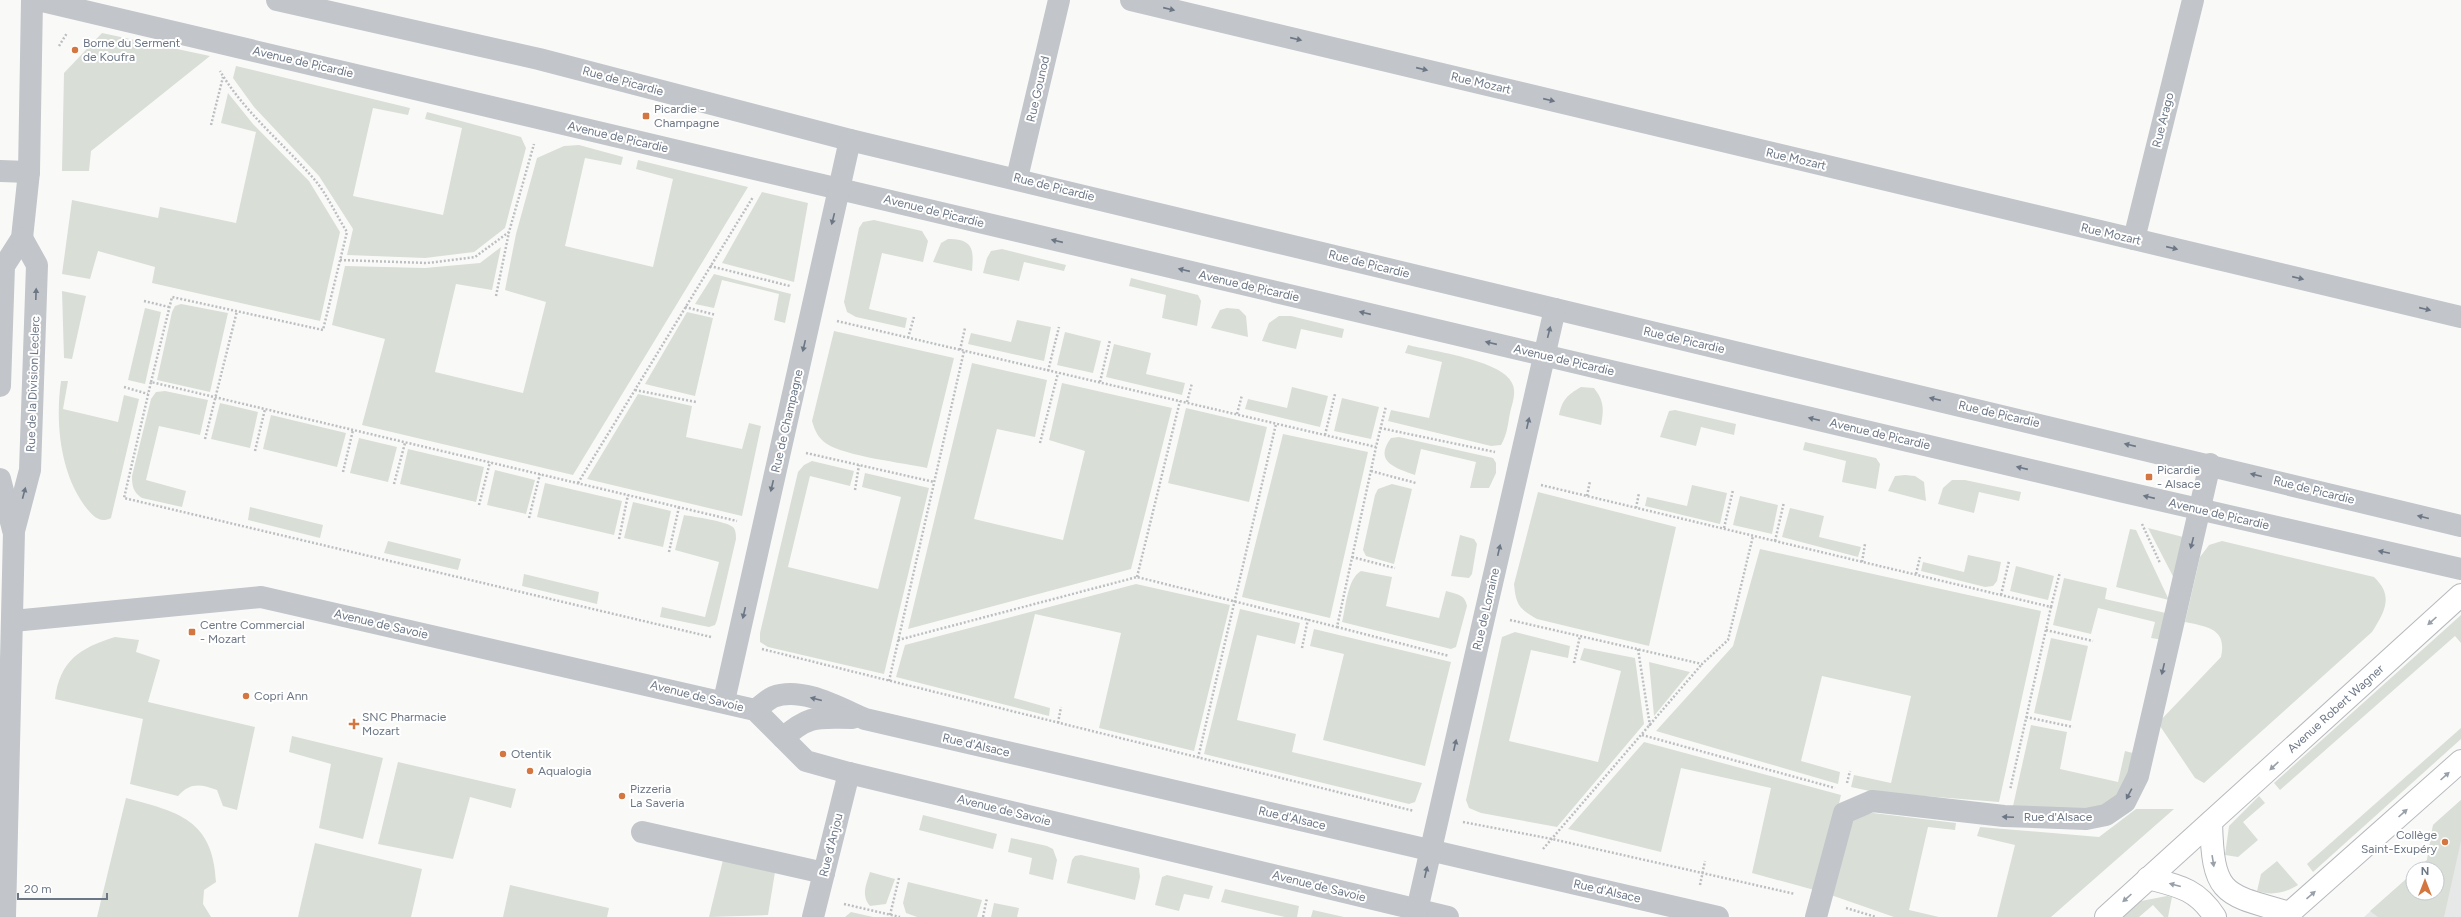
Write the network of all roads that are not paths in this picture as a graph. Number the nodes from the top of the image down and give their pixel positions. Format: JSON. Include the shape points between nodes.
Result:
{"nodes":[{"id":1,"x":32,"y":0,"type":"edge"},
{"id":2,"x":38,"y":0,"type":"edge"},
{"id":3,"x":277,"y":0,"type":"edge"},
{"id":4,"x":1059,"y":0,"type":"edge"},
{"id":5,"x":1131,"y":0,"type":"edge"},
{"id":6,"x":2193,"y":0,"type":"edge"},
{"id":7,"x":850,"y":140,"type":"junction"},
{"id":8,"x":0,"y":171,"type":"edge"},
{"id":9,"x":29,"y":172,"type":"junction"},
{"id":10,"x":1017,"y":178,"type":"junction"},
{"id":11,"x":839,"y":189,"type":"junction"},
{"id":12,"x":0,"y":238,"type":"edge"},
{"id":13,"x":22,"y":238,"type":"junction"},
{"id":14,"x":2134,"y":239,"type":"junction"},
{"id":15,"x":1555,"y":309,"type":"junction"},
{"id":16,"x":2461,"y":317,"type":"edge"},
{"id":17,"x":1543,"y":355,"type":"junction"},
{"id":18,"x":0,"y":386,"type":"edge"},
{"id":19,"x":2210,"y":464,"type":"junction"},
{"id":20,"x":0,"y":479,"type":"edge"},
{"id":21,"x":2200,"y":509,"type":"junction"},
{"id":22,"x":2461,"y":526,"type":"edge"},
{"id":23,"x":7,"y":530,"type":"edge"},
{"id":24,"x":2461,"y":568,"type":"edge"},
{"id":25,"x":2461,"y":595,"type":"edge"},
{"id":26,"x":13,"y":621,"type":"junction"},
{"id":27,"x":724,"y":701,"type":"junction"},
{"id":28,"x":755,"y":710,"type":"junction"},
{"id":29,"x":865,"y":719,"type":"junction"},
{"id":30,"x":783,"y":738,"type":"junction"},
{"id":31,"x":2461,"y":761,"type":"edge"},
{"id":32,"x":849,"y":773,"type":"junction"},
{"id":33,"x":2211,"y":822,"type":"junction"},
{"id":34,"x":642,"y":832,"type":"dead end"},
{"id":35,"x":1431,"y":850,"type":"junction"},
{"id":36,"x":824,"y":873,"type":"junction"},
{"id":37,"x":2148,"y":878,"type":"junction"},
{"id":38,"x":816,"y":907,"type":"edge"},
{"id":39,"x":1818,"y":908,"type":"edge"},
{"id":40,"x":1417,"y":910,"type":"junction"},
{"id":41,"x":2288,"y":915,"type":"edge"},
{"id":42,"x":4,"y":917,"type":"edge"},
{"id":43,"x":1448,"y":917,"type":"edge"},
{"id":44,"x":1718,"y":917,"type":"edge"},
{"id":45,"x":2106,"y":917,"type":"edge"},
{"id":46,"x":2215,"y":917,"type":"edge"}],
"edges":[{"from":1,"to":9,"type":"street"},
{"from":2,"to":11,"type":"street","name":"Avenue de Picardie"},
{"from":3,"to":7,"type":"street","name":"Rue de Picardie","via":[[539,59]]},
{"from":4,"to":10,"type":"street","name":"Rue Gounod"},
{"from":5,"to":14,"type":"street","name":"Rue Mozart","one_way":true},
{"from":6,"to":14,"type":"street","name":"Rue Arago"},
{"from":7,"to":10,"type":"street","name":"Rue de Picardie"},
{"from":7,"to":11,"type":"street","name":"Rue de Champagne"},
{"from":8,"to":9,"type":"street"},
{"from":9,"to":13,"type":"street"},
{"from":10,"to":15,"type":"street","name":"Rue de Picardie"},
{"from":17,"to":11,"type":"street","name":"Avenue de Picardie","one_way":true},
{"from":11,"to":27,"type":"street","name":"Rue de Champagne","one_way":true},
{"from":12,"to":13,"type":"street"},
{"from":13,"to":18,"type":"street","via":[[4,266]]},
{"from":23,"to":13,"type":"street","name":"Rue de la Division Leclerc","one_way":true,"via":[[30,470],[37,265]]},
{"from":14,"to":16,"type":"street","name":"Rue Mozart","one_way":true},
{"from":17,"to":15,"type":"street","name":"Rue de Lorraine","one_way":true},
{"from":19,"to":15,"type":"street","name":"Rue de Picardie","one_way":true},
{"from":21,"to":17,"type":"street","name":"Avenue de Picardie","one_way":true},
{"from":35,"to":17,"type":"street","name":"Rue de Lorraine","one_way":true},
{"from":19,"to":21,"type":"street","name":"Rue d'Alsace"},
{"from":22,"to":19,"type":"street","name":"Rue de Picardie","one_way":true},
{"from":20,"to":23,"type":"street","name":"Rue de la Division Leclerc"},
{"from":24,"to":21,"type":"street","name":"Avenue de Picardie","one_way":true},
{"from":21,"to":39,"type":"street","name":"Rue d'Alsace","one_way":true,"via":[[2138,776],[2125,802],[2106,816],[2086,819],[2004,816],[1872,801],[1844,814]]},
{"from":23,"to":26,"type":"street","name":"Rue de la Division Leclerc"},
{"from":25,"to":33,"type":"main road","name":"Avenue Robert Wagner","one_way":true},
{"from":26,"to":27,"type":"street","name":"Avenue de Savoie","via":[[261,597]]},
{"from":26,"to":42,"type":"street","name":"Rue de la Division Leclerc"},
{"from":27,"to":28,"type":"street","name":"Avenue de Savoie"},
{"from":29,"to":28,"type":"street","name":"Rue d'Alsace","one_way":true,"via":[[819,699],[789,694],[773,697]]},
{"from":28,"to":30,"type":"street","name":"Avenue de Savoie"},
{"from":29,"to":30,"type":"street","name":"Rue d'Alsace","via":[[808,719]]},
{"from":29,"to":35,"type":"street","name":"Rue d'Alsace"},
{"from":30,"to":32,"type":"street","name":"Avenue de Savoie","via":[[806,761]]},
{"from":41,"to":31,"type":"main road","one_way":true},
{"from":32,"to":36,"type":"street","name":"Rue d'Anjou"},
{"from":32,"to":40,"type":"street","name":"Avenue de Savoie"},
{"from":33,"to":37,"type":"main road","name":"Avenue Robert Wagner"},
{"from":33,"to":41,"type":"main road","one_way":true,"via":[[2216,874],[2224,888],[2245,900]]},
{"from":34,"to":36,"type":"street"},
{"from":40,"to":35,"type":"street","name":"Rue de Lorraine","one_way":true},
{"from":35,"to":44,"type":"street","name":"Rue d'Alsace"},
{"from":36,"to":38,"type":"street","name":"Rue d'Anjou"},
{"from":37,"to":45,"type":"main road","name":"Avenue Robert Wagner","one_way":true},
{"from":46,"to":37,"type":"main road","one_way":true,"via":[[2208,906],[2187,889]]},
{"from":40,"to":43,"type":"street","name":"Avenue de Savoie"}]}
